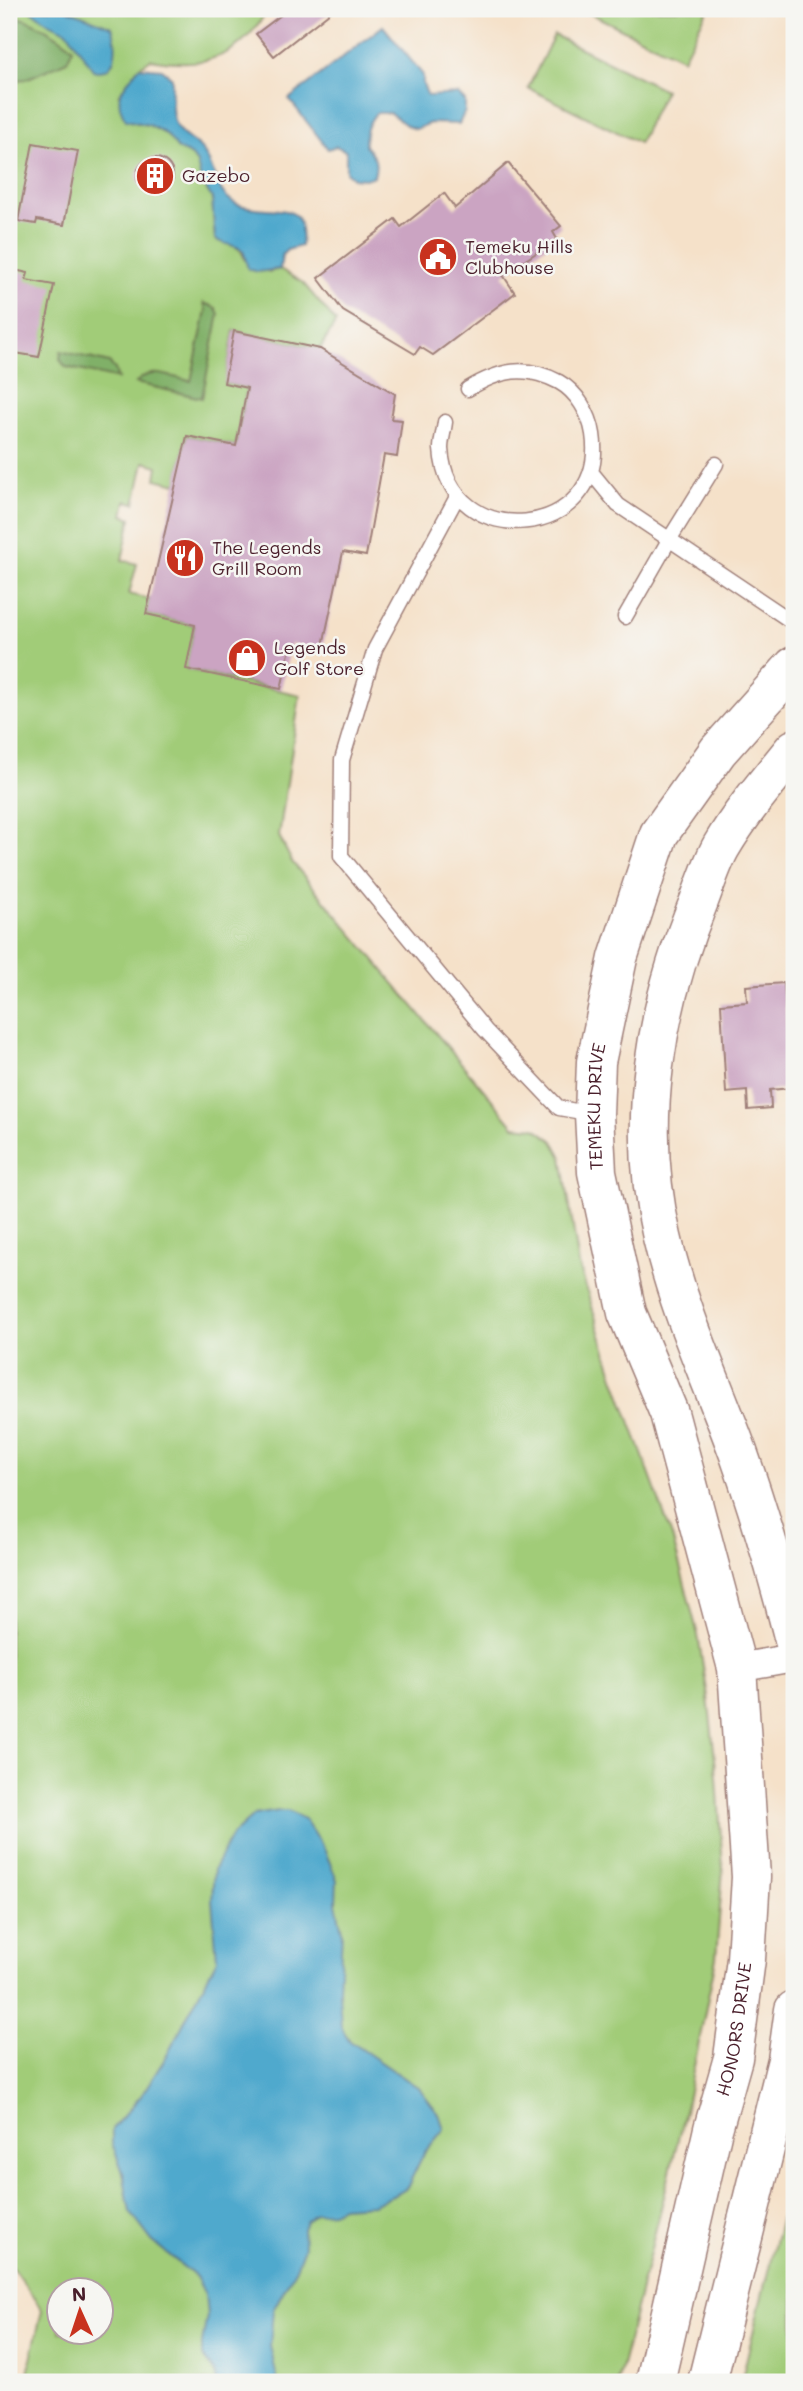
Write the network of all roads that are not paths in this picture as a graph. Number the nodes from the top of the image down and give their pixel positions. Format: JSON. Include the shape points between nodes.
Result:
{"nodes":[{"id":1,"x":468,"y":389,"type":"dead end"},
{"id":2,"x":445,"y":422,"type":"dead end"},
{"id":3,"x":716,"y":464,"type":"dead end"},
{"id":4,"x":591,"y":472,"type":"junction"},
{"id":5,"x":458,"y":495,"type":"junction"},
{"id":6,"x":669,"y":540,"type":"junction"},
{"id":7,"x":625,"y":617,"type":"dead end"},
{"id":8,"x":794,"y":622,"type":"edge"},
{"id":9,"x":794,"y":666,"type":"edge"},
{"id":10,"x":794,"y":749,"type":"edge"},
{"id":11,"x":594,"y":1114,"type":"junction"},
{"id":12,"x":794,"y":1640,"type":"edge"},
{"id":13,"x":794,"y":1658,"type":"edge"},
{"id":14,"x":737,"y":1668,"type":"junction"},
{"id":15,"x":794,"y":2010,"type":"edge"},
{"id":16,"x":655,"y":2382,"type":"edge"},
{"id":17,"x":707,"y":2382,"type":"edge"}],
"edges":[{"from":1,"to":4,"type":"lane","via":[[490,376],[514,371],[539,373],[562,384],[580,401],[592,423],[595,448]]},
{"from":2,"to":5,"type":"lane","via":[[441,447],[446,472]]},
{"from":3,"to":6,"type":"lane"},
{"from":4,"to":5,"type":"lane","via":[[580,493],[542,520],[496,520]]},
{"from":4,"to":6,"type":"lane","via":[[618,505]]},
{"from":5,"to":11,"type":"lane","via":[[375,649],[342,760],[341,856],[485,1030],[559,1108]]},
{"from":6,"to":7,"type":"lane"},
{"from":6,"to":8,"type":"lane"},
{"from":9,"to":11,"type":"street","name":"TEMEKU DRIVE","via":[[718,751],[659,835],[618,958],[596,1062]]},
{"from":10,"to":12,"type":"street","via":[[754,797],[720,849],[683,939],[661,1020],[649,1100],[651,1172],[662,1237],[682,1307],[738,1452]]},
{"from":11,"to":14,"type":"street","name":"TEMEKU DRIVE","via":[[597,1172],[626,1313],[668,1413]]},
{"from":13,"to":14,"type":"street"},
{"from":14,"to":16,"type":"street","name":"HONORS DRIVE","via":[[751,1877],[746,1959],[733,2058]]},
{"from":15,"to":17,"type":"street","via":[[787,2060]]}]}
